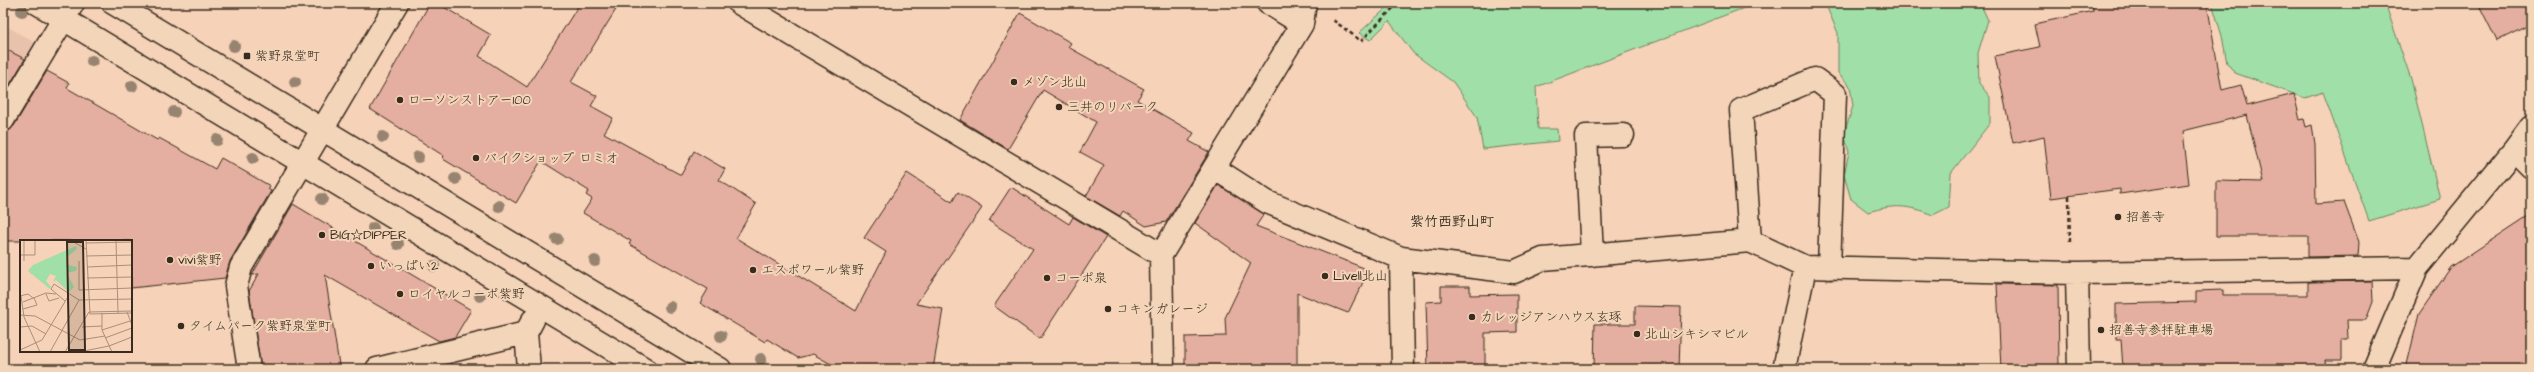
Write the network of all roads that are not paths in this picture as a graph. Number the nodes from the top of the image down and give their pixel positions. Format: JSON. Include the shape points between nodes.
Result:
{"nodes":[{"id":1,"x":37,"y":3,"type":"edge"},
{"id":2,"x":113,"y":3,"type":"edge"},
{"id":3,"x":397,"y":3,"type":"edge"},
{"id":4,"x":739,"y":3,"type":"edge"},
{"id":5,"x":1268,"y":3,"type":"edge"},
{"id":6,"x":1305,"y":3,"type":"edge"},
{"id":7,"x":69,"y":11,"type":"edge"},
{"id":8,"x":1302,"y":24,"type":"junction"},
{"id":9,"x":3,"y":120,"type":"edge"},
{"id":10,"x":2531,"y":127,"type":"edge"},
{"id":11,"x":322,"y":130,"type":"junction"},
{"id":12,"x":1623,"y":135,"type":"dead end"},
{"id":13,"x":2514,"y":150,"type":"junction"},
{"id":14,"x":303,"y":163,"type":"junction"},
{"id":15,"x":2531,"y":167,"type":"edge"},
{"id":16,"x":1214,"y":168,"type":"junction"},
{"id":17,"x":1750,"y":241,"type":"junction"},
{"id":18,"x":1592,"y":255,"type":"junction"},
{"id":19,"x":1161,"y":256,"type":"junction"},
{"id":20,"x":1401,"y":258,"type":"junction"},
{"id":21,"x":1805,"y":267,"type":"junction"},
{"id":22,"x":1829,"y":268,"type":"junction"},
{"id":23,"x":2417,"y":268,"type":"junction"},
{"id":24,"x":2073,"y":273,"type":"junction"},
{"id":25,"x":540,"y":306,"type":"junction"},
{"id":26,"x":526,"y":333,"type":"junction"},
{"id":27,"x":249,"y":369,"type":"edge"},
{"id":28,"x":377,"y":369,"type":"edge"},
{"id":29,"x":528,"y":369,"type":"edge"},
{"id":30,"x":645,"y":369,"type":"edge"},
{"id":31,"x":720,"y":369,"type":"edge"},
{"id":32,"x":1164,"y":369,"type":"edge"},
{"id":33,"x":1403,"y":369,"type":"edge"},
{"id":34,"x":1784,"y":369,"type":"edge"},
{"id":35,"x":2079,"y":369,"type":"edge"},
{"id":36,"x":2374,"y":369,"type":"edge"}],
"edges":[{"from":1,"to":7,"type":"street"},
{"from":2,"to":11,"type":"street"},
{"from":3,"to":11,"type":"street"},
{"from":4,"to":19,"type":"street"},
{"from":5,"to":8,"type":"street"},
{"from":6,"to":8,"type":"street"},
{"from":7,"to":9,"type":"street"},
{"from":7,"to":14,"type":"street"},
{"from":8,"to":16,"type":"street"},
{"from":10,"to":13,"type":"street"},
{"from":11,"to":14,"type":"street"},
{"from":11,"to":31,"type":"street"},
{"from":12,"to":18,"type":"street","via":[[1586,136]]},
{"from":13,"to":15,"type":"street"},
{"from":13,"to":23,"type":"street"},
{"from":14,"to":25,"type":"street"},
{"from":14,"to":27,"type":"street","via":[[241,267],[236,286],[239,320]]},
{"from":16,"to":19,"type":"street"},
{"from":16,"to":20,"type":"street","via":[[1267,202]]},
{"from":17,"to":18,"type":"street"},
{"from":17,"to":21,"type":"street"},
{"from":17,"to":22,"type":"street","via":[[1741,110],[1815,79],[1834,94]]},
{"from":18,"to":20,"type":"street","via":[[1543,259],[1514,272]]},
{"from":19,"to":32,"type":"street"},
{"from":20,"to":33,"type":"street"},
{"from":21,"to":22,"type":"street"},
{"from":21,"to":34,"type":"street"},
{"from":22,"to":24,"type":"street"},
{"from":23,"to":24,"type":"street"},
{"from":23,"to":36,"type":"street"},
{"from":24,"to":35,"type":"street"},
{"from":25,"to":26,"type":"street"},
{"from":25,"to":30,"type":"street"},
{"from":26,"to":28,"type":"street"},
{"from":26,"to":29,"type":"street"}]}
